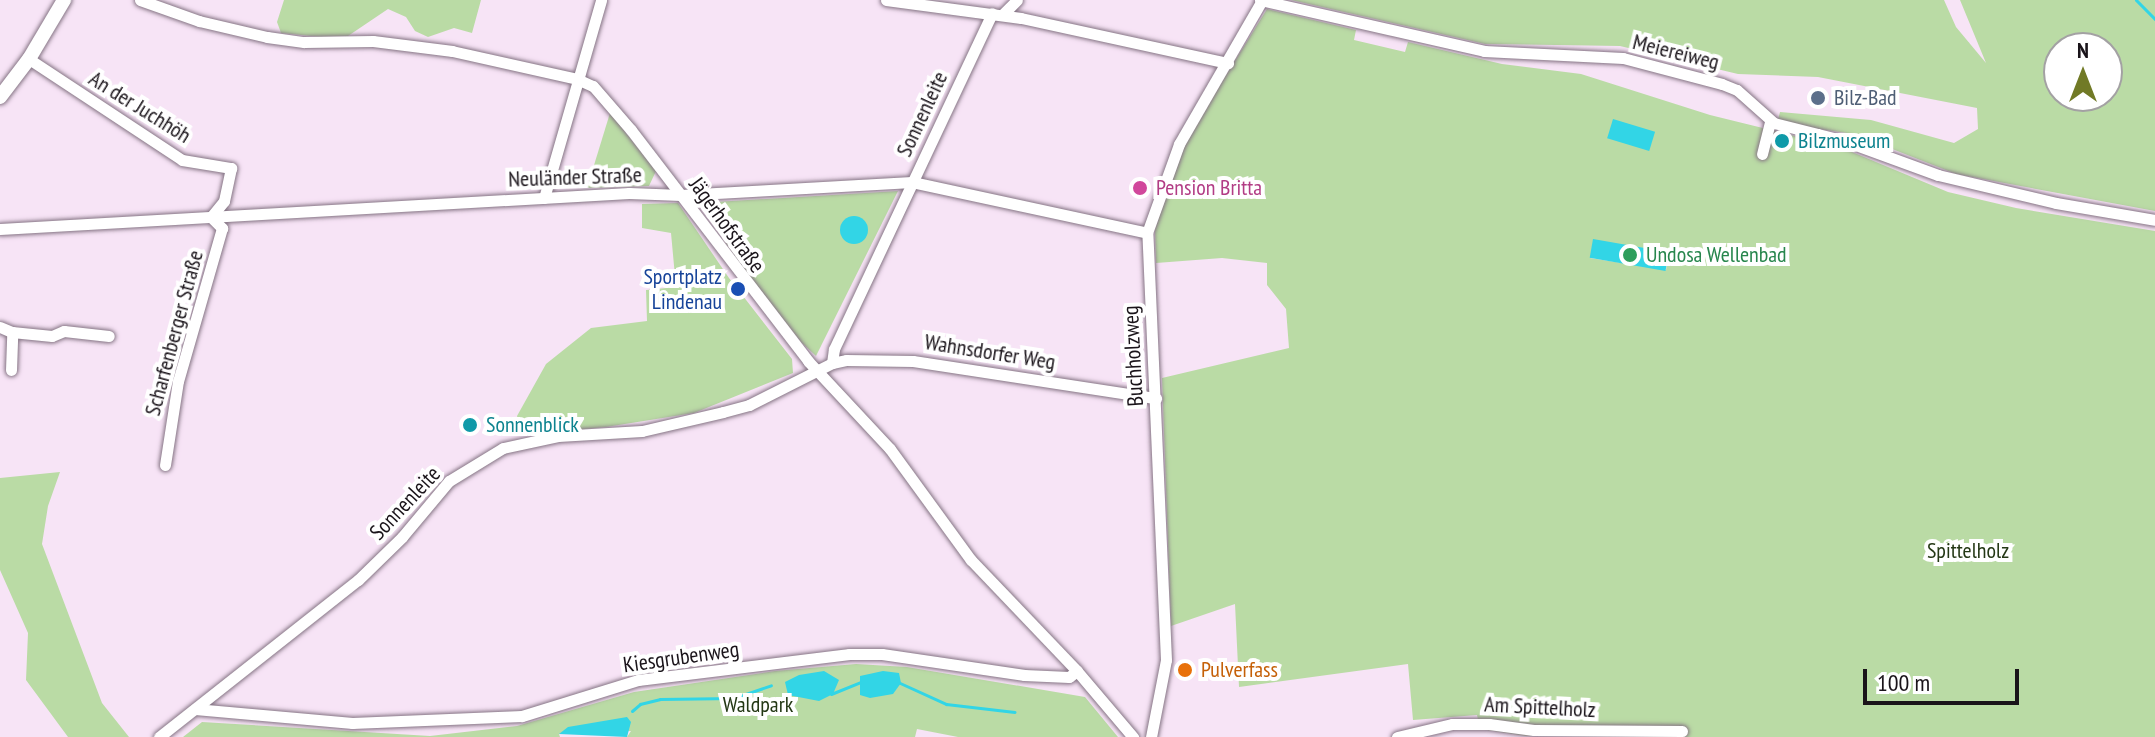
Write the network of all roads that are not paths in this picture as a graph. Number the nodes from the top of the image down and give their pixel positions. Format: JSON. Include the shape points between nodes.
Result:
{"nodes":[{"id":1,"x":64,"y":0,"type":"edge"},
{"id":2,"x":140,"y":0,"type":"edge"},
{"id":3,"x":601,"y":0,"type":"edge"},
{"id":4,"x":886,"y":0,"type":"edge"},
{"id":5,"x":1017,"y":0,"type":"edge"},
{"id":6,"x":1261,"y":0,"type":"edge"},
{"id":7,"x":997,"y":14,"type":"junction"},
{"id":8,"x":29,"y":59,"type":"junction"},
{"id":9,"x":1228,"y":63,"type":"junction"},
{"id":10,"x":577,"y":79,"type":"junction"},
{"id":11,"x":0,"y":97,"type":"edge"},
{"id":12,"x":1770,"y":121,"type":"junction"},
{"id":13,"x":1762,"y":154,"type":"dead end"},
{"id":14,"x":912,"y":182,"type":"junction"},
{"id":15,"x":681,"y":195,"type":"junction"},
{"id":16,"x":544,"y":198,"type":"junction"},
{"id":17,"x":211,"y":217,"type":"junction"},
{"id":18,"x":2155,"y":220,"type":"edge"},
{"id":19,"x":0,"y":229,"type":"edge"},
{"id":20,"x":1147,"y":233,"type":"junction"},
{"id":21,"x":0,"y":327,"type":"edge"},
{"id":22,"x":12,"y":332,"type":"junction"},
{"id":23,"x":109,"y":336,"type":"dead end"},
{"id":24,"x":832,"y":363,"type":"junction"},
{"id":25,"x":11,"y":370,"type":"dead end"},
{"id":26,"x":818,"y":370,"type":"junction"},
{"id":27,"x":1156,"y":398,"type":"junction"},
{"id":28,"x":165,"y":465,"type":"dead end"},
{"id":29,"x":1077,"y":671,"type":"junction"},
{"id":30,"x":195,"y":709,"type":"junction"},
{"id":31,"x":1682,"y":731,"type":"dead end"},
{"id":32,"x":1130,"y":736,"type":"edge"},
{"id":33,"x":159,"y":737,"type":"edge"},
{"id":34,"x":1151,"y":737,"type":"edge"},
{"id":35,"x":1397,"y":737,"type":"edge"}],
"edges":[{"from":1,"to":8,"type":"street"},
{"from":2,"to":10,"type":"street","name":"Jägerhofstraße","via":[[267,37],[373,41],[452,51]]},
{"from":3,"to":10,"type":"street"},
{"from":4,"to":7,"type":"street"},
{"from":5,"to":7,"type":"street","name":"Sonnenleite"},
{"from":6,"to":9,"type":"street","name":"Buchholzweg"},
{"from":6,"to":12,"type":"street","name":"Meiereiweg","via":[[1484,51],[1623,58],[1737,90]]},
{"from":7,"to":9,"type":"street"},
{"from":7,"to":14,"type":"street","name":"Sonnenleite"},
{"from":8,"to":11,"type":"street"},
{"from":8,"to":17,"type":"street","name":"An der Juchhöh","via":[[182,160],[231,168],[224,201]]},
{"from":9,"to":20,"type":"street","name":"Buchholzweg","via":[[1179,144]]},
{"from":10,"to":15,"type":"street","name":"Jägerhofstraße","via":[[593,86]]},
{"from":10,"to":16,"type":"street"},
{"from":12,"to":13,"type":"street"},
{"from":12,"to":18,"type":"street","name":"Meiereiweg","via":[[1979,187]]},
{"from":14,"to":15,"type":"street","name":"Neuländer Straße"},
{"from":14,"to":20,"type":"street","name":"Neuländer Straße"},
{"from":14,"to":24,"type":"street","name":"Sonnenleite"},
{"from":15,"to":16,"type":"street","name":"Neuländer Straße"},
{"from":15,"to":26,"type":"street","name":"Jägerhofstraße","via":[[746,285]]},
{"from":16,"to":17,"type":"street","name":"Neuländer Straße"},
{"from":17,"to":19,"type":"street","name":"Neuländer Straße"},
{"from":17,"to":28,"type":"street","name":"Scharfenberger Straße","via":[[222,228],[178,381]]},
{"from":20,"to":27,"type":"street","name":"Buchholzweg"},
{"from":21,"to":22,"type":"street"},
{"from":22,"to":23,"type":"street"},
{"from":22,"to":25,"type":"street"},
{"from":24,"to":26,"type":"street","name":"Wahnsdorfer Weg"},
{"from":24,"to":27,"type":"street","name":"Wahnsdorfer Weg","via":[[865,358],[913,361]]},
{"from":26,"to":29,"type":"street","name":"Jägerhofstraße","via":[[890,449],[971,560]]},
{"from":26,"to":30,"type":"street","name":"Sonnenleite","via":[[749,405],[723,412],[642,431],[526,441],[484,457],[449,481],[358,580]]},
{"from":27,"to":34,"type":"street","name":"Buchholzweg","via":[[1166,660]]},
{"from":29,"to":30,"type":"street","name":"Kiesgrubenweg","via":[[1069,677],[1024,675],[849,654],[638,680],[522,716],[352,723]]},
{"from":29,"to":32,"type":"street","name":"Jägerhofstraße"},
{"from":30,"to":33,"type":"street","name":"Sonnenleite"},
{"from":31,"to":35,"type":"street","name":"Am Spittelholz","via":[[1452,724]]}]}
